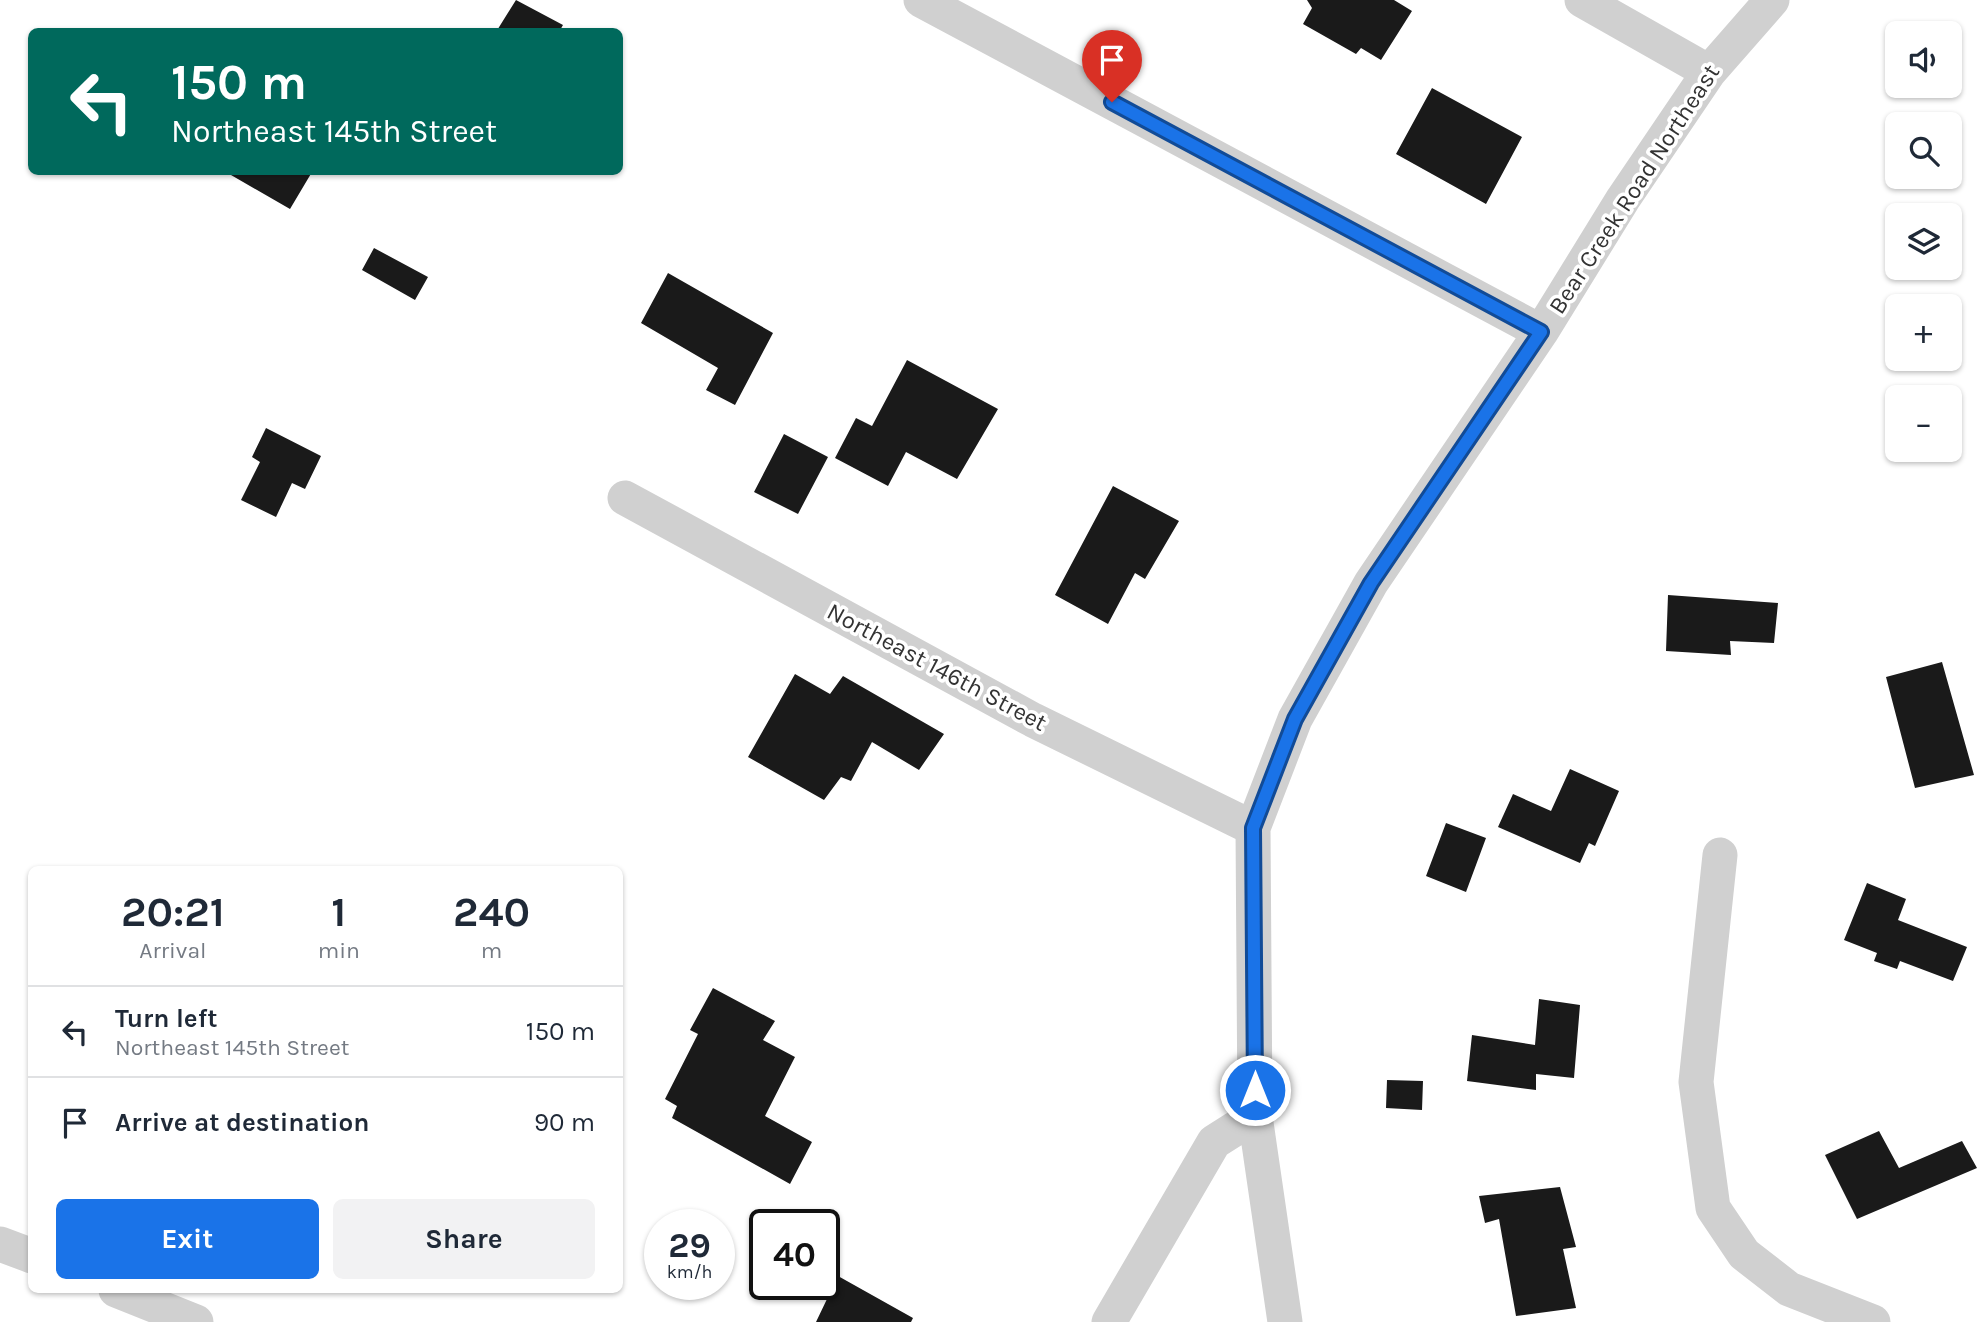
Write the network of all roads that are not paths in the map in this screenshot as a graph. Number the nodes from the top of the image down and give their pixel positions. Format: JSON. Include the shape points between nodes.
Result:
{"nodes":[{"id":1,"x":921,"y":0,"type":"edge"},
{"id":2,"x":1582,"y":0,"type":"edge"},
{"id":3,"x":1772,"y":0,"type":"edge"},
{"id":4,"x":1709,"y":72,"type":"junction"},
{"id":5,"x":1541,"y":332,"type":"junction"},
{"id":6,"x":625,"y":498,"type":"dead end"},
{"id":7,"x":1253,"y":828,"type":"junction"},
{"id":8,"x":1720,"y":855,"type":"dead end"},
{"id":9,"x":1255,"y":1116,"type":"junction"},
{"id":10,"x":0,"y":1244,"type":"edge"},
{"id":11,"x":28,"y":1254,"type":"edge"},
{"id":12,"x":124,"y":1293,"type":"edge"},
{"id":13,"x":197,"y":1322,"type":"edge"},
{"id":14,"x":1109,"y":1322,"type":"edge"},
{"id":15,"x":1285,"y":1322,"type":"edge"},
{"id":16,"x":1873,"y":1322,"type":"edge"}],
"edges":[{"from":1,"to":5,"type":"street"},
{"from":2,"to":4,"type":"street"},
{"from":3,"to":4,"type":"street","name":"Bear Creek Road Northeast"},
{"from":4,"to":5,"type":"street","name":"Bear Creek Road Northeast"},
{"from":5,"to":7,"type":"street","name":"Bear Creek Road Northeast","via":[[1371,583],[1295,719]]},
{"from":6,"to":7,"type":"street","name":"Northeast 146th Street","via":[[1033,720]]},
{"from":7,"to":9,"type":"street","name":"Bear Creek Road Northeast"},
{"from":8,"to":16,"type":"street","via":[[1696,1082],[1713,1208],[1744,1254],[1789,1289]]},
{"from":9,"to":14,"type":"street","via":[[1214,1142]]},
{"from":9,"to":15,"type":"street","name":"Bear Creek Road Northeast"},
{"from":10,"to":11,"type":"street"},
{"from":12,"to":13,"type":"street"}]}
